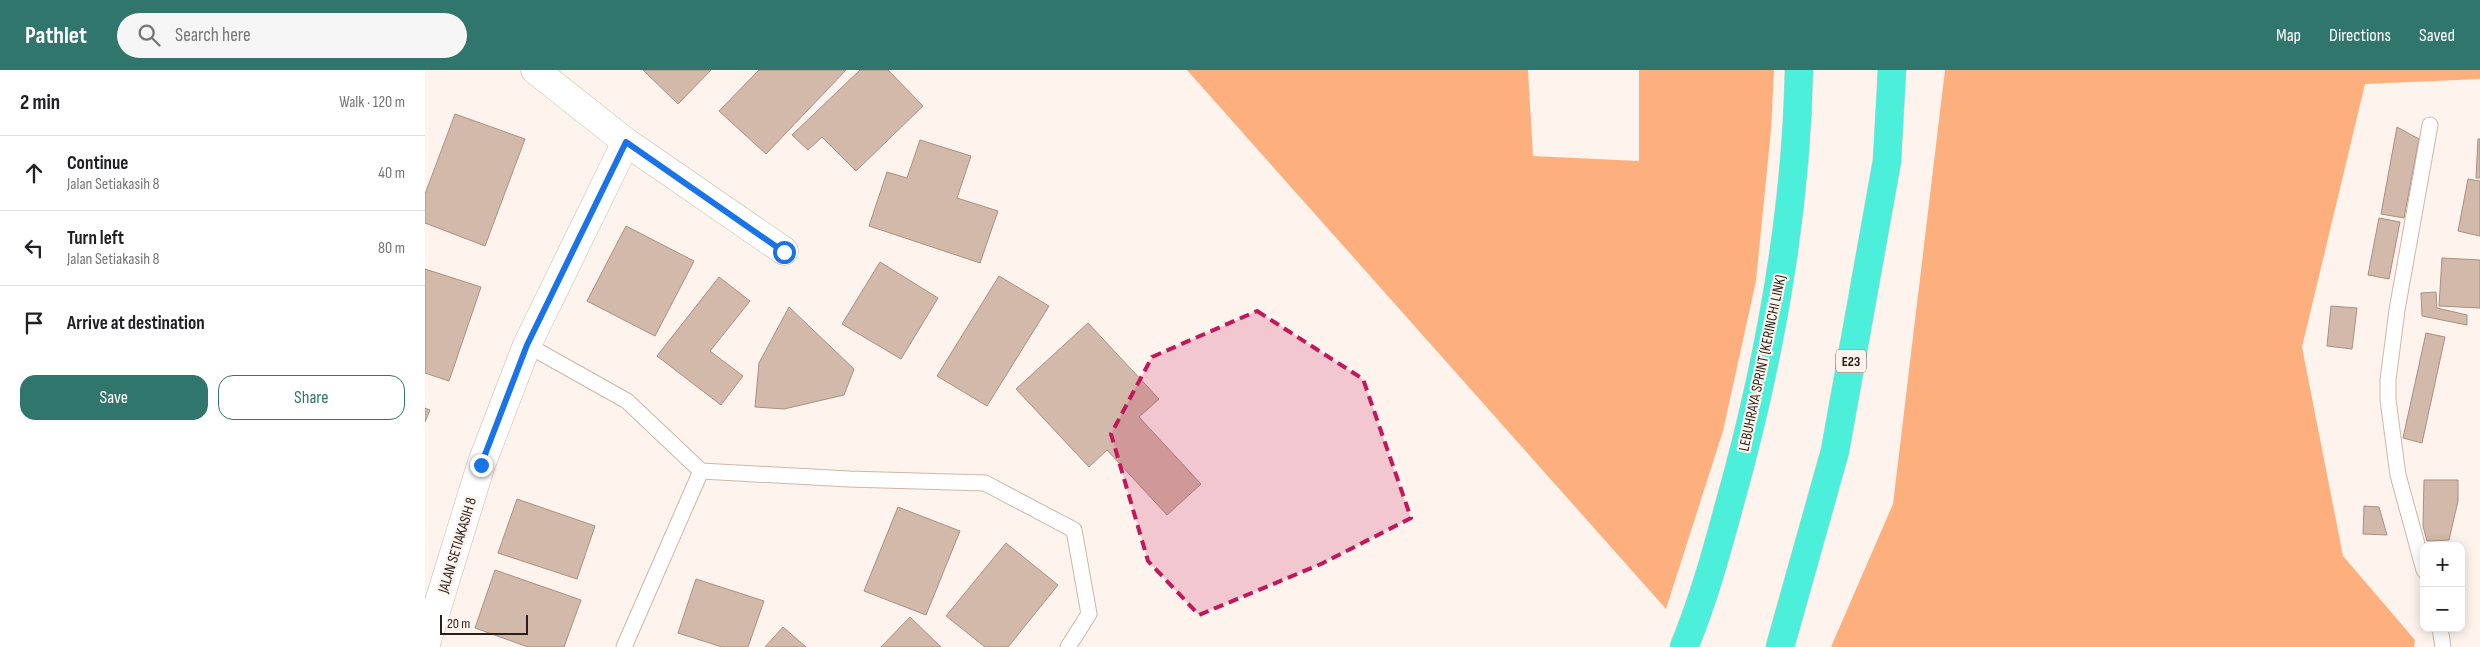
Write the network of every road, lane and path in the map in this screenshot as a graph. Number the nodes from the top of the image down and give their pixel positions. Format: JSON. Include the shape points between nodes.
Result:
{"nodes":[{"id":1,"x":535,"y":70,"type":"edge"},
{"id":2,"x":1799,"y":70,"type":"edge"},
{"id":3,"x":1892,"y":70,"type":"edge"},
{"id":4,"x":2430,"y":125,"type":"dead end"},
{"id":5,"x":626,"y":142,"type":"junction"},
{"id":6,"x":784,"y":252,"type":"dead end"},
{"id":7,"x":527,"y":345,"type":"junction"},
{"id":8,"x":701,"y":471,"type":"junction"},
{"id":9,"x":2420,"y":555,"type":"edge"},
{"id":10,"x":2440,"y":632,"type":"edge"},
{"id":11,"x":425,"y":647,"type":"edge"},
{"id":12,"x":624,"y":647,"type":"edge"},
{"id":13,"x":1068,"y":647,"type":"edge"},
{"id":14,"x":1684,"y":647,"type":"edge"},
{"id":15,"x":1780,"y":647,"type":"edge"},
{"id":16,"x":2443,"y":647,"type":"edge"}],
"edges":[{"from":1,"to":5,"type":"street"},
{"from":2,"to":14,"type":"highway","name":"LEBUHRAYA SPRINT (KERINCHI LINK)","via":[[1797,131],[1781,278],[1755,409],[1700,608]]},
{"from":3,"to":15,"type":"highway","number":"E23","via":[[1887,161],[1835,451]]},
{"from":4,"to":9,"type":"lane","via":[[2388,380],[2398,475]]},
{"from":5,"to":6,"type":"street"},
{"from":5,"to":7,"type":"street","name":"JALAN SETIAKASIH 8"},
{"from":7,"to":8,"type":"lane","via":[[627,401]]},
{"from":7,"to":11,"type":"street","name":"JALAN SETIAKASIH 8","via":[[481,465]]},
{"from":8,"to":12,"type":"lane"},
{"from":8,"to":13,"type":"lane","via":[[985,483],[1074,530],[1089,614]]},
{"from":10,"to":16,"type":"lane"}]}
